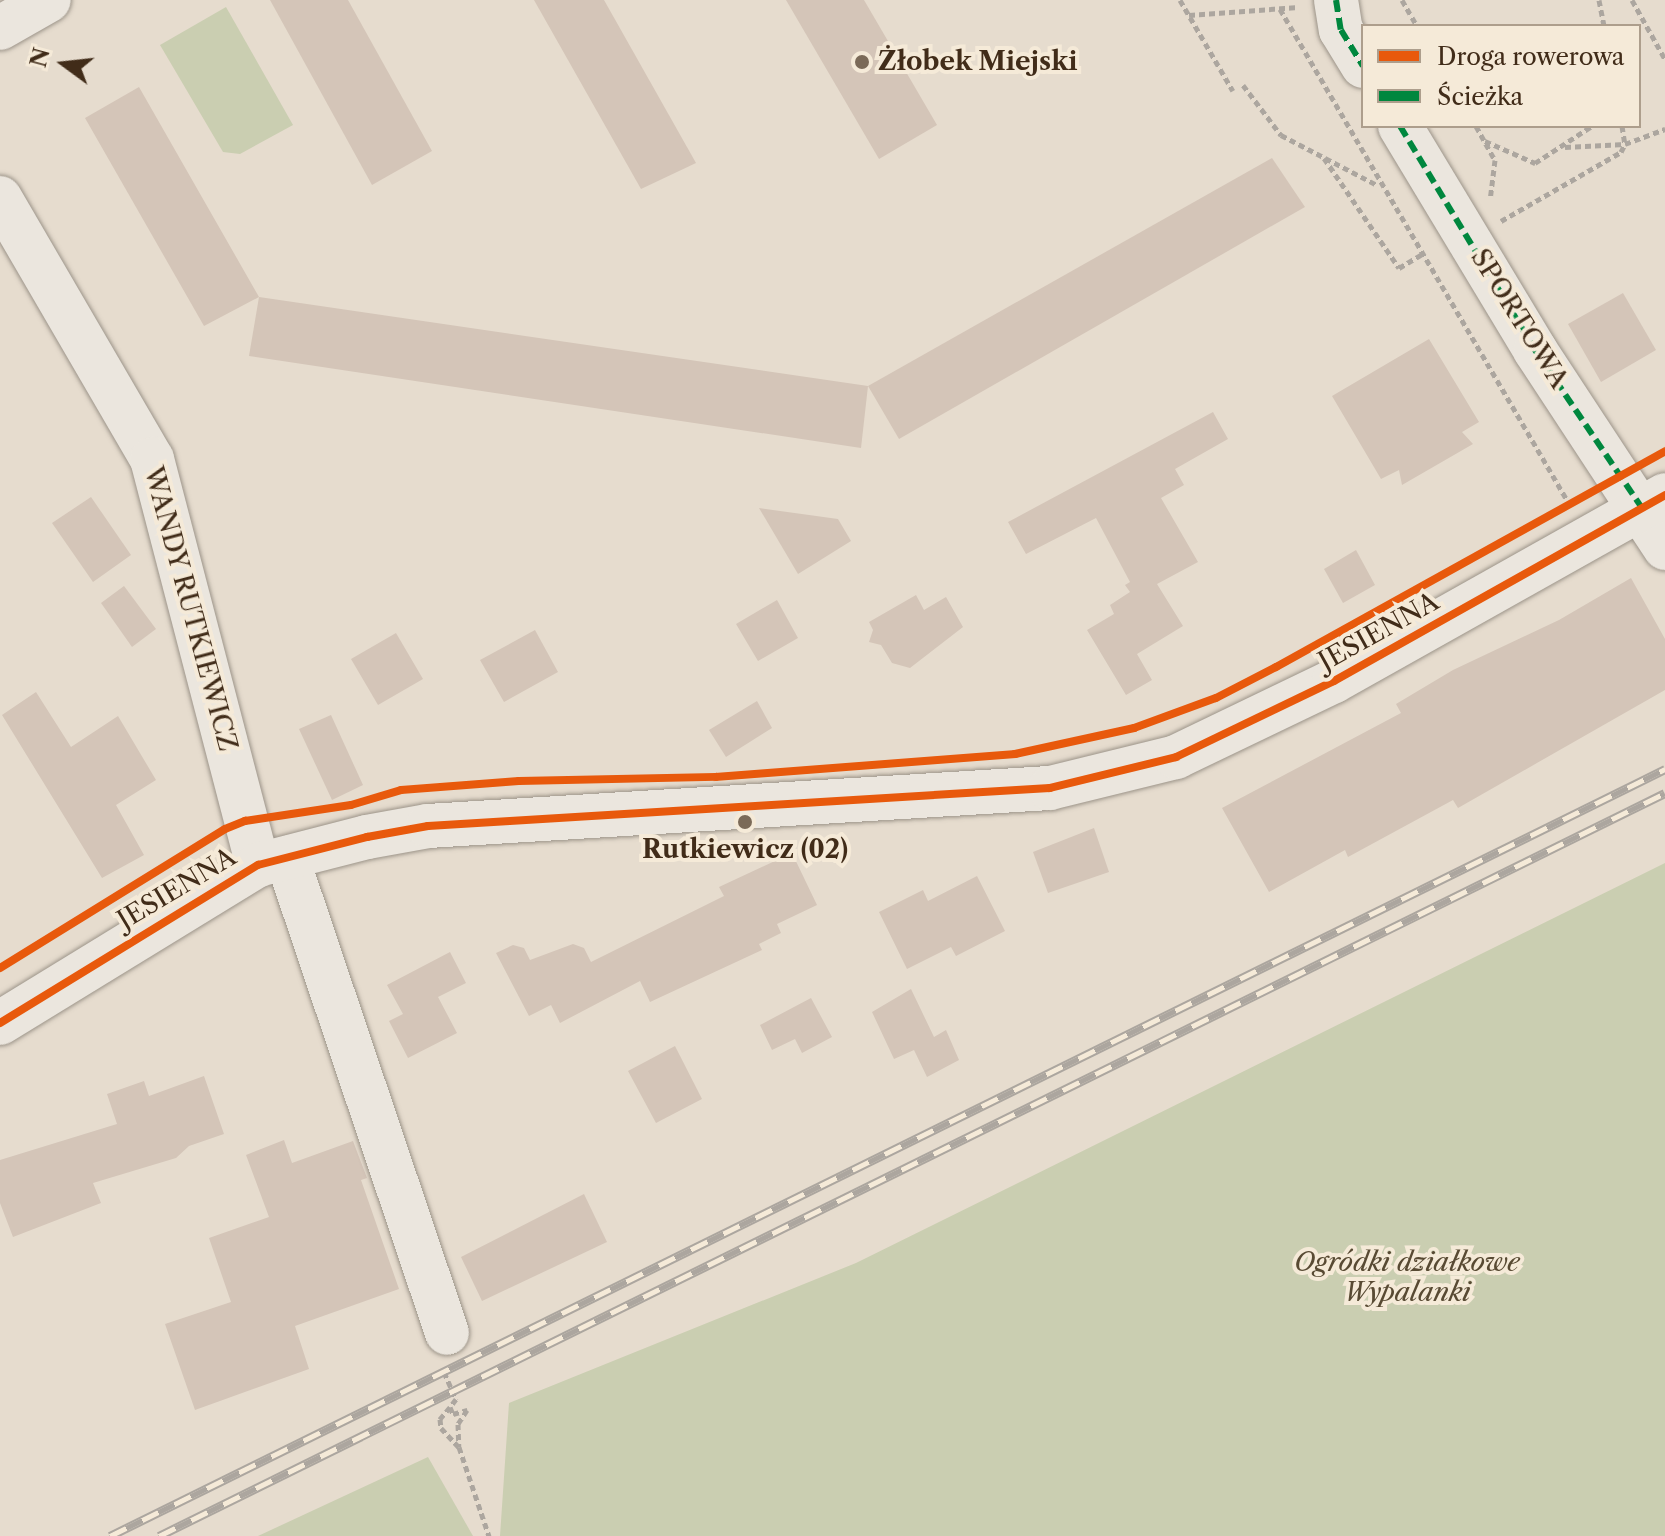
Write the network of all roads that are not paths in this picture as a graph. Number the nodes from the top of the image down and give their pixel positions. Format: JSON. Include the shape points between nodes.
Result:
{"nodes":[{"id":1,"x":49,"y":0,"type":"edge"},
{"id":2,"x":1337,"y":2,"type":"edge"},
{"id":3,"x":0,"y":28,"type":"edge"},
{"id":4,"x":1361,"y":63,"type":"edge"},
{"id":5,"x":1401,"y":128,"type":"edge"},
{"id":6,"x":0,"y":198,"type":"edge"},
{"id":7,"x":1654,"y":502,"type":"edge"},
{"id":8,"x":1665,"y":548,"type":"edge"},
{"id":9,"x":272,"y":861,"type":"junction"},
{"id":10,"x":0,"y":1023,"type":"edge"},
{"id":11,"x":443,"y":1348,"type":"road end"}],
"edges":[{"from":1,"to":3,"type":"street"},
{"from":2,"to":4,"type":"street","via":[[1341,30]]},
{"from":5,"to":7,"type":"street","name":"SPORTOWA","via":[[1535,350]]},
{"from":6,"to":9,"type":"street","name":"WANDY RUTKIEWICZ","via":[[152,459]]},
{"from":7,"to":8,"type":"street","name":"SPORTOWA"},
{"from":7,"to":9,"type":"street","name":"JESIENNA","via":[[1334,681],[1176,757],[1050,788],[428,826]]},
{"from":9,"to":10,"type":"street","name":"JESIENNA"},
{"from":9,"to":11,"type":"street","name":"WANDY RUTKIEWICZ"}]}
